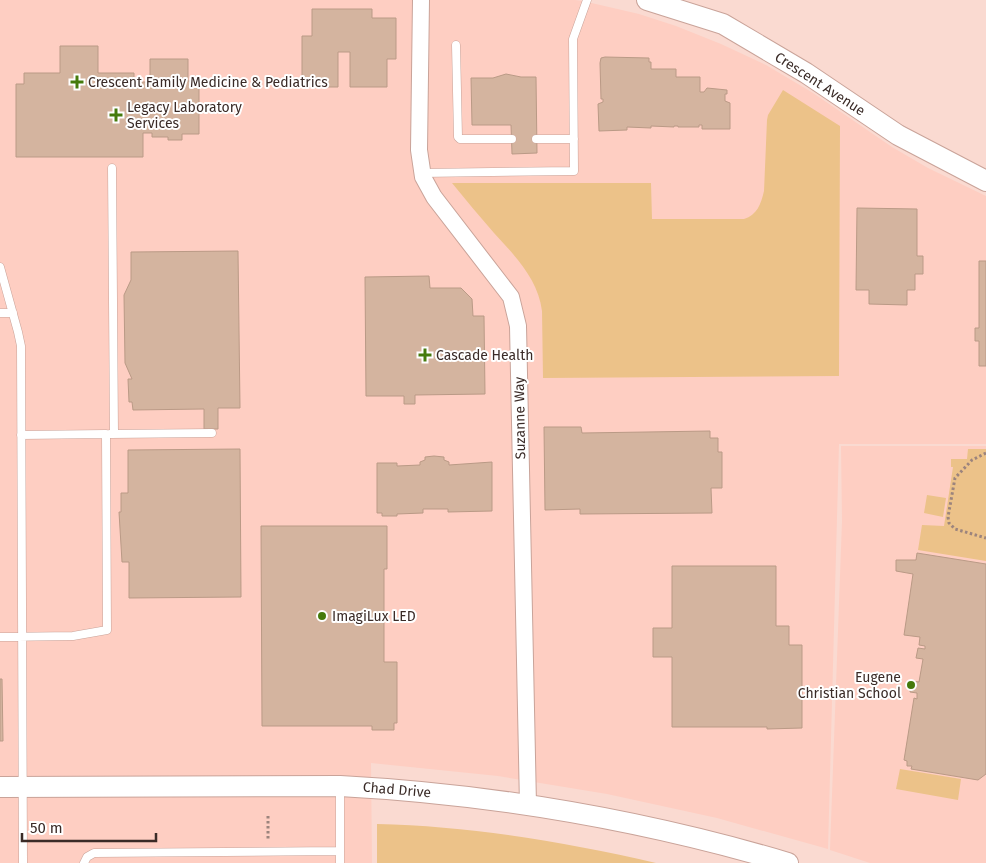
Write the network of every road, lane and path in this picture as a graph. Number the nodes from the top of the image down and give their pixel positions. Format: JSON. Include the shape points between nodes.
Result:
{"nodes":[{"id":1,"x":421,"y":0,"type":"edge"},
{"id":2,"x":587,"y":0,"type":"edge"},
{"id":3,"x":647,"y":0,"type":"edge"},
{"id":4,"x":456,"y":45,"type":"dead end"},
{"id":5,"x":536,"y":139,"type":"dead end"},
{"id":6,"x":574,"y":139,"type":"junction"},
{"id":7,"x":512,"y":140,"type":"dead end"},
{"id":8,"x":112,"y":168,"type":"dead end"},
{"id":9,"x":422,"y":173,"type":"junction"},
{"id":10,"x":986,"y":181,"type":"edge"},
{"id":11,"x":0,"y":267,"type":"edge"},
{"id":12,"x":0,"y":313,"type":"edge"},
{"id":13,"x":13,"y":313,"type":"junction"},
{"id":14,"x":212,"y":433,"type":"dead end"},
{"id":15,"x":21,"y":434,"type":"junction"},
{"id":16,"x":110,"y":434,"type":"junction"},
{"id":17,"x":986,"y":453,"type":"edge"},
{"id":18,"x":986,"y":538,"type":"edge"},
{"id":19,"x":0,"y":637,"type":"edge"},
{"id":20,"x":22,"y":637,"type":"junction"},
{"id":21,"x":340,"y":786,"type":"junction"},
{"id":22,"x":0,"y":787,"type":"edge"},
{"id":23,"x":23,"y":787,"type":"junction"},
{"id":24,"x":528,"y":805,"type":"junction"},
{"id":25,"x":268,"y":816,"type":"dead end"},
{"id":26,"x":268,"y":840,"type":"dead end"},
{"id":27,"x":340,"y":851,"type":"junction"},
{"id":28,"x":751,"y":858,"type":"edge"},
{"id":29,"x":24,"y":863,"type":"edge"},
{"id":30,"x":84,"y":863,"type":"edge"},
{"id":31,"x":340,"y":863,"type":"edge"},
{"id":32,"x":788,"y":863,"type":"edge"}],
"edges":[{"from":1,"to":9,"type":"street","name":"Suzanne Way","via":[[419,150]]},
{"from":2,"to":6,"type":"lane","via":[[572,44]]},
{"from":3,"to":10,"type":"street","name":"Crescent Avenue","via":[[723,24],[806,73],[898,135]]},
{"from":4,"to":7,"type":"lane","via":[[458,137],[460,140]]},
{"from":5,"to":6,"type":"lane"},
{"from":6,"to":9,"type":"lane","via":[[574,171]]},
{"from":8,"to":16,"type":"lane"},
{"from":9,"to":24,"type":"street","name":"Suzanne Way","via":[[434,197],[510,297],[518,326]]},
{"from":11,"to":13,"type":"lane"},
{"from":12,"to":13,"type":"lane"},
{"from":13,"to":15,"type":"lane","via":[[21,346]]},
{"from":14,"to":16,"type":"lane"},
{"from":15,"to":16,"type":"lane"},
{"from":15,"to":20,"type":"lane"},
{"from":16,"to":20,"type":"lane","via":[[107,630],[73,636]]},
{"from":17,"to":18,"type":"path","via":[[972,460],[955,478],[948,523],[955,529]]},
{"from":19,"to":20,"type":"lane"},
{"from":20,"to":23,"type":"lane"},
{"from":21,"to":23,"type":"street","name":"Chad Drive"},
{"from":21,"to":24,"type":"street","name":"Chad Drive"},
{"from":21,"to":27,"type":"lane"},
{"from":22,"to":23,"type":"street","name":"Chad Drive"},
{"from":23,"to":29,"type":"lane"},
{"from":24,"to":28,"type":"street","name":"Chad Drive","via":[[649,828]]},
{"from":25,"to":26,"type":"path"},
{"from":27,"to":30,"type":"lane","via":[[94,853],[86,857]]},
{"from":27,"to":31,"type":"lane"},
{"from":28,"to":32,"type":"street","name":"Chad Drive"}]}
